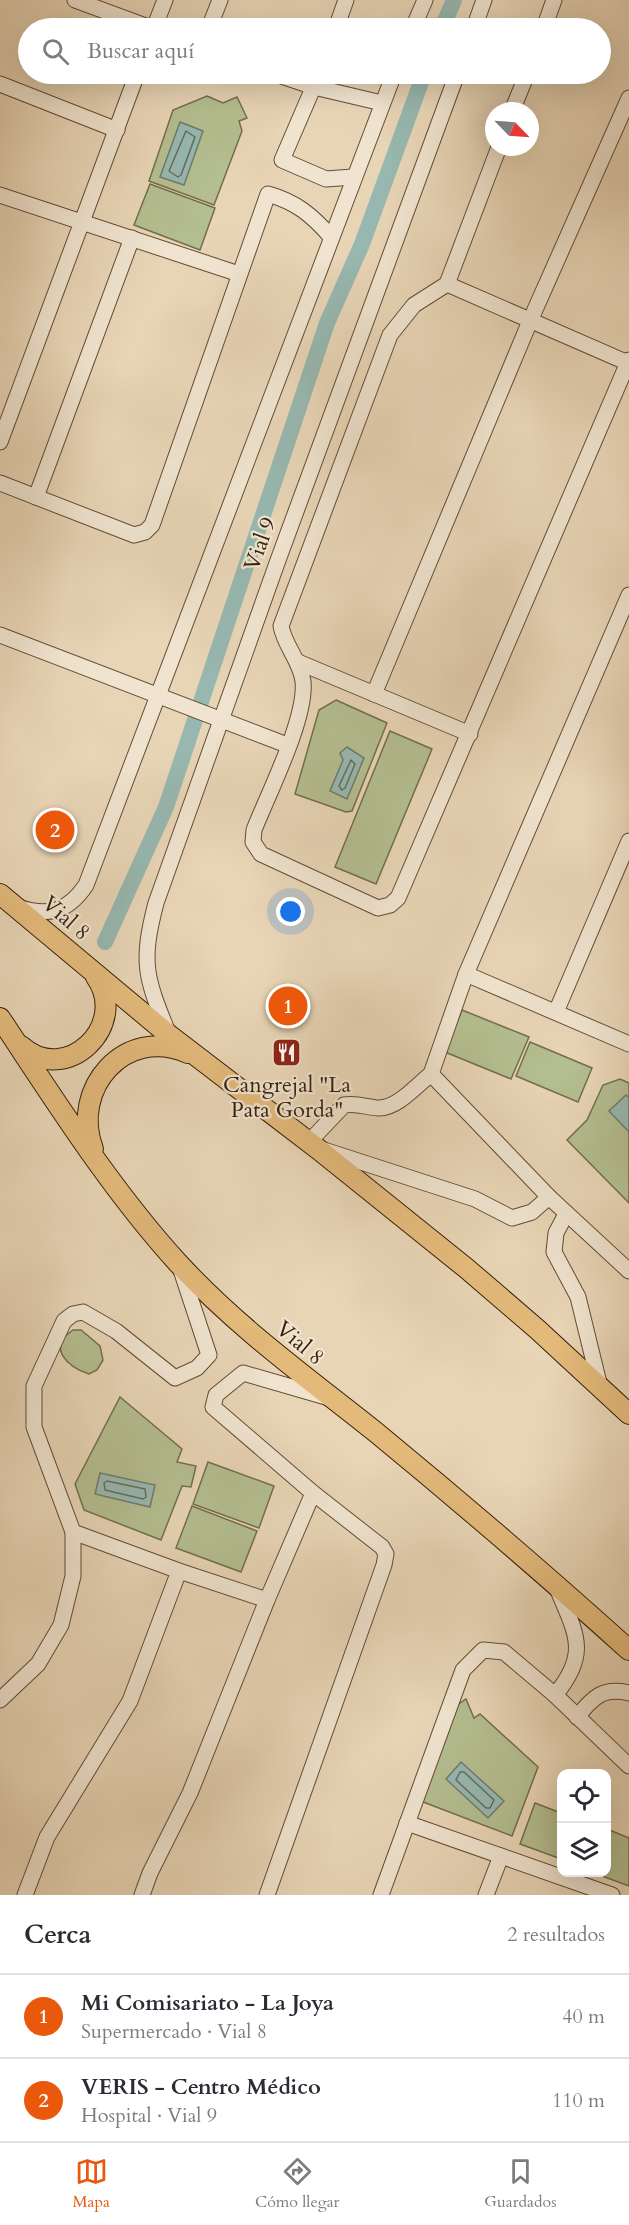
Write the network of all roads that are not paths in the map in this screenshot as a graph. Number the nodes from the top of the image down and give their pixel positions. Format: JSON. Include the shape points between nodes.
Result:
{"nodes":[{"id":1,"x":75,"y":0,"type":"edge"},
{"id":2,"x":165,"y":0,"type":"edge"},
{"id":3,"x":220,"y":0,"type":"edge"},
{"id":4,"x":346,"y":0,"type":"edge"},
{"id":5,"x":425,"y":0,"type":"edge"},
{"id":6,"x":484,"y":0,"type":"edge"},
{"id":7,"x":554,"y":0,"type":"edge"},
{"id":8,"x":125,"y":18,"type":"edge"},
{"id":9,"x":157,"y":18,"type":"edge"},
{"id":10,"x":213,"y":18,"type":"edge"},
{"id":11,"x":340,"y":18,"type":"edge"},
{"id":12,"x":417,"y":18,"type":"edge"},
{"id":13,"x":478,"y":18,"type":"edge"},
{"id":14,"x":548,"y":18,"type":"edge"},
{"id":15,"x":0,"y":84,"type":"edge"},
{"id":16,"x":133,"y":84,"type":"edge"},
{"id":17,"x":315,"y":84,"type":"edge"},
{"id":18,"x":328,"y":84,"type":"edge"},
{"id":19,"x":390,"y":84,"type":"edge"},
{"id":20,"x":453,"y":84,"type":"edge"},
{"id":21,"x":523,"y":84,"type":"edge"},
{"id":22,"x":629,"y":98,"type":"edge"},
{"id":23,"x":516,"y":102,"type":"edge"},
{"id":24,"x":382,"y":103,"type":"junction"},
{"id":25,"x":117,"y":130,"type":"junction"},
{"id":26,"x":496,"y":156,"type":"edge"},
{"id":27,"x":353,"y":177,"type":"junction"},
{"id":28,"x":0,"y":195,"type":"edge"},
{"id":29,"x":83,"y":222,"type":"junction"},
{"id":30,"x":331,"y":237,"type":"junction"},
{"id":31,"x":132,"y":238,"type":"junction"},
{"id":32,"x":239,"y":274,"type":"junction"},
{"id":33,"x":447,"y":284,"type":"junction"},
{"id":34,"x":530,"y":321,"type":"junction"},
{"id":35,"x":628,"y":362,"type":"edge"},
{"id":36,"x":0,"y":442,"type":"edge"},
{"id":37,"x":0,"y":483,"type":"edge"},
{"id":38,"x":36,"y":497,"type":"junction"},
{"id":39,"x":629,"y":595,"type":"edge"},
{"id":40,"x":0,"y":634,"type":"edge"},
{"id":41,"x":298,"y":662,"type":"junction"},
{"id":42,"x":374,"y":694,"type":"junction"},
{"id":43,"x":158,"y":697,"type":"junction"},
{"id":44,"x":221,"y":721,"type":"junction"},
{"id":45,"x":470,"y":734,"type":"junction"},
{"id":46,"x":287,"y":745,"type":"junction"},
{"id":47,"x":629,"y":842,"type":"edge"},
{"id":48,"x":8,"y":900,"type":"edge"},
{"id":49,"x":86,"y":967,"type":"junction"},
{"id":50,"x":466,"y":974,"type":"junction"},
{"id":51,"x":556,"y":1012,"type":"junction"},
{"id":52,"x":0,"y":1018,"type":"edge"},
{"id":53,"x":169,"y":1035,"type":"junction"},
{"id":54,"x":16,"y":1042,"type":"junction"},
{"id":55,"x":629,"y":1044,"type":"edge"},
{"id":56,"x":206,"y":1063,"type":"junction"},
{"id":57,"x":431,"y":1074,"type":"junction"},
{"id":58,"x":314,"y":1145,"type":"junction"},
{"id":59,"x":99,"y":1165,"type":"junction"},
{"id":60,"x":549,"y":1197,"type":"junction"},
{"id":61,"x":566,"y":1214,"type":"junction"},
{"id":62,"x":179,"y":1263,"type":"junction"},
{"id":63,"x":629,"y":1271,"type":"edge"},
{"id":64,"x":600,"y":1387,"type":"junction"},
{"id":65,"x":329,"y":1398,"type":"junction"},
{"id":66,"x":629,"y":1414,"type":"edge"},
{"id":67,"x":313,"y":1493,"type":"junction"},
{"id":68,"x":73,"y":1532,"type":"junction"},
{"id":69,"x":179,"y":1571,"type":"junction"},
{"id":70,"x":555,"y":1583,"type":"junction"},
{"id":71,"x":267,"y":1600,"type":"junction"},
{"id":72,"x":629,"y":1650,"type":"edge"},
{"id":73,"x":629,"y":1693,"type":"edge"},
{"id":74,"x":555,"y":1695,"type":"junction"},
{"id":75,"x":0,"y":1700,"type":"edge"},
{"id":76,"x":577,"y":1717,"type":"junction"},
{"id":77,"x":629,"y":1766,"type":"edge"},
{"id":78,"x":407,"y":1823,"type":"junction"},
{"id":79,"x":501,"y":1856,"type":"junction"},
{"id":80,"x":588,"y":1891,"type":"edge"},
{"id":81,"x":25,"y":1895,"type":"edge"},
{"id":82,"x":142,"y":1895,"type":"edge"},
{"id":83,"x":267,"y":1895,"type":"edge"},
{"id":84,"x":381,"y":1895,"type":"edge"},
{"id":85,"x":486,"y":1895,"type":"edge"},
{"id":86,"x":612,"y":1895,"type":"edge"}],
"edges":[{"from":1,"to":8,"type":"street"},
{"from":2,"to":9,"type":"street"},
{"from":3,"to":10,"type":"street"},
{"from":4,"to":11,"type":"street"},
{"from":5,"to":12,"type":"street"},
{"from":6,"to":13,"type":"street"},
{"from":7,"to":14,"type":"street"},
{"from":15,"to":25,"type":"street"},
{"from":16,"to":25,"type":"street"},
{"from":17,"to":27,"type":"street","via":[[282,160],[326,179]]},
{"from":18,"to":24,"type":"street"},
{"from":19,"to":24,"type":"street","name":"Vial 9"},
{"from":20,"to":44,"type":"street","name":"Vial 9"},
{"from":21,"to":23,"type":"street"},
{"from":22,"to":34,"type":"street"},
{"from":24,"to":27,"type":"street","name":"Vial 9"},
{"from":25,"to":29,"type":"street"},
{"from":26,"to":33,"type":"street"},
{"from":27,"to":30,"type":"street","name":"Vial 9"},
{"from":28,"to":29,"type":"street"},
{"from":29,"to":31,"type":"street"},
{"from":29,"to":36,"type":"street"},
{"from":30,"to":32,"type":"street","via":[[311,214],[289,200],[268,194]]},
{"from":30,"to":43,"type":"street","name":"Vial 9"},
{"from":31,"to":32,"type":"street"},
{"from":31,"to":38,"type":"street"},
{"from":32,"to":38,"type":"street","via":[[152,525],[134,535]]},
{"from":33,"to":34,"type":"street"},
{"from":33,"to":41,"type":"street","via":[[414,305],[390,335],[281,626]]},
{"from":34,"to":35,"type":"street"},
{"from":34,"to":42,"type":"street"},
{"from":35,"to":45,"type":"street"},
{"from":37,"to":38,"type":"street"},
{"from":39,"to":50,"type":"street"},
{"from":40,"to":43,"type":"street"},
{"from":41,"to":42,"type":"street"},
{"from":41,"to":46,"type":"street","via":[[303,701]]},
{"from":42,"to":45,"type":"street"},
{"from":43,"to":44,"type":"street"},
{"from":43,"to":48,"type":"street","via":[[86,885],[78,896],[70,905],[50,913],[38,913]]},
{"from":44,"to":46,"type":"street"},
{"from":44,"to":53,"type":"street","name":"Vial 9","via":[[156,903],[146,948],[149,980]]},
{"from":45,"to":46,"type":"street","via":[[398,898],[378,908],[261,854],[255,847],[254,830]]},
{"from":47,"to":51,"type":"street"},
{"from":48,"to":49,"type":"main road","name":"Vial 8"},
{"from":49,"to":53,"type":"main road","name":"Vial 8"},
{"from":49,"to":54,"type":"main road","via":[[100,983],[106,1003],[103,1025],[92,1043],[75,1055],[54,1059],[33,1055]]},
{"from":50,"to":51,"type":"street"},
{"from":50,"to":57,"type":"street"},
{"from":51,"to":55,"type":"street"},
{"from":52,"to":54,"type":"main road","name":"Vial 8"},
{"from":53,"to":56,"type":"main road","name":"Vial 8"},
{"from":54,"to":59,"type":"main road","name":"Vial 8"},
{"from":56,"to":58,"type":"main road","name":"Vial 8"},
{"from":56,"to":59,"type":"main road","via":[[184,1051],[160,1046],[136,1050],[105,1070],[92,1091],[86,1114],[89,1139]]},
{"from":57,"to":58,"type":"street","via":[[392,1105],[344,1105]]},
{"from":57,"to":60,"type":"street"},
{"from":58,"to":60,"type":"street","via":[[475,1199],[512,1218],[532,1212]]},
{"from":58,"to":64,"type":"main road","name":"Vial 8","via":[[475,1275]]},
{"from":59,"to":62,"type":"main road","name":"Vial 8"},
{"from":60,"to":61,"type":"street"},
{"from":61,"to":63,"type":"street"},
{"from":61,"to":64,"type":"street","via":[[556,1233],[554,1252],[578,1297]]},
{"from":62,"to":65,"type":"main road","name":"Vial 8","via":[[262,1344]]},
{"from":62,"to":68,"type":"street","via":[[209,1355],[197,1368],[175,1378],[116,1331],[83,1312],[64,1321],[34,1386],[34,1427]]},
{"from":64,"to":66,"type":"main road","name":"Vial 8"},
{"from":65,"to":67,"type":"street","via":[[243,1373],[216,1395],[213,1407]]},
{"from":65,"to":70,"type":"main road","name":"Vial 8"},
{"from":67,"to":71,"type":"street"},
{"from":67,"to":83,"type":"street","via":[[386,1554]]},
{"from":68,"to":69,"type":"street"},
{"from":68,"to":75,"type":"street","via":[[73,1576],[61,1625],[38,1665]]},
{"from":69,"to":71,"type":"street"},
{"from":69,"to":81,"type":"street","via":[[130,1701],[47,1837]]},
{"from":70,"to":72,"type":"main road","name":"Vial 8"},
{"from":70,"to":74,"type":"street","via":[[574,1630],[577,1651],[572,1674]]},
{"from":71,"to":82,"type":"street","via":[[190,1793]]},
{"from":73,"to":76,"type":"street","via":[[605,1691],[595,1696]]},
{"from":74,"to":76,"type":"street"},
{"from":74,"to":78,"type":"street","via":[[504,1652],[483,1650],[474,1657],[463,1670]]},
{"from":76,"to":77,"type":"street"},
{"from":78,"to":79,"type":"street"},
{"from":78,"to":84,"type":"street"},
{"from":79,"to":80,"type":"street"},
{"from":79,"to":85,"type":"street"},
{"from":80,"to":86,"type":"street"}]}
